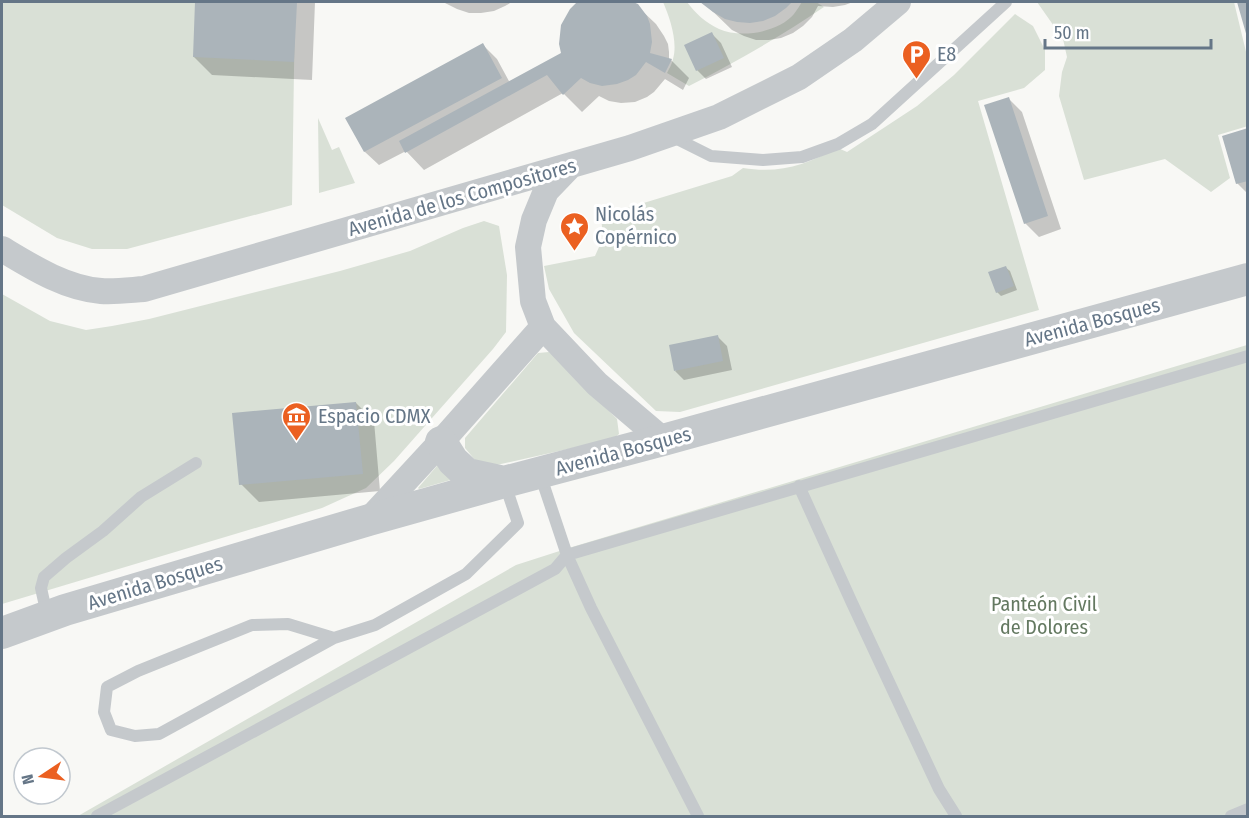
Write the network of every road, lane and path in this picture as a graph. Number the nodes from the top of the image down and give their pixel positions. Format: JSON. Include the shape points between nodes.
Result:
{"nodes":[{"id":1,"x":898,"y":2,"type":"edge"},
{"id":2,"x":1006,"y":2,"type":"edge"},
{"id":3,"x":670,"y":135,"type":"junction"},
{"id":4,"x":571,"y":165,"type":"junction"},
{"id":5,"x":2,"y":249,"type":"edge"},
{"id":6,"x":1248,"y":279,"type":"edge"},
{"id":7,"x":543,"y":327,"type":"junction"},
{"id":8,"x":1248,"y":356,"type":"edge"},
{"id":9,"x":663,"y":440,"type":"junction"},
{"id":10,"x":441,"y":442,"type":"junction"},
{"id":11,"x":196,"y":463,"type":"dead end"},
{"id":12,"x":540,"y":473,"type":"junction"},
{"id":13,"x":504,"y":482,"type":"junction"},
{"id":14,"x":799,"y":486,"type":"junction"},
{"id":15,"x":369,"y":520,"type":"junction"},
{"id":16,"x":567,"y":555,"type":"junction"},
{"id":17,"x":47,"y":617,"type":"junction"},
{"id":18,"x":2,"y":633,"type":"edge"},
{"id":19,"x":334,"y":638,"type":"junction"},
{"id":20,"x":1248,"y":809,"type":"edge"},
{"id":21,"x":97,"y":816,"type":"edge"},
{"id":22,"x":698,"y":816,"type":"edge"},
{"id":23,"x":956,"y":816,"type":"edge"},
{"id":24,"x":1232,"y":816,"type":"edge"}],
"edges":[{"from":1,"to":3,"type":"street","name":"Avenida de los Compositores","via":[[853,40],[799,77],[720,117]]},
{"from":2,"to":3,"type":"lane","via":[[872,124],[838,144],[802,157],[763,160],[711,156]]},
{"from":3,"to":4,"type":"street","name":"Avenida de los Compositores"},
{"from":4,"to":5,"type":"street","name":"Avenida de los Compositores","via":[[144,289],[100,291],[77,286],[58,280]]},
{"from":4,"to":7,"type":"street","via":[[546,191],[528,247],[533,301]]},
{"from":6,"to":9,"type":"street","name":"Avenida Bosques"},
{"from":7,"to":9,"type":"street","via":[[597,384]]},
{"from":7,"to":10,"type":"street"},
{"from":8,"to":14,"type":"lane"},
{"from":9,"to":12,"type":"street","name":"Avenida Bosques"},
{"from":10,"to":13,"type":"street","via":[[467,474]]},
{"from":10,"to":15,"type":"street"},
{"from":11,"to":17,"type":"lane","via":[[141,497],[44,577],[41,588]]},
{"from":12,"to":13,"type":"street","name":"Avenida Bosques"},
{"from":12,"to":16,"type":"lane"},
{"from":13,"to":15,"type":"street","name":"Avenida Bosques"},
{"from":13,"to":19,"type":"lane","via":[[518,523],[466,574],[375,625]]},
{"from":14,"to":16,"type":"lane"},
{"from":14,"to":23,"type":"lane","via":[[934,778]]},
{"from":15,"to":17,"type":"street","name":"Avenida Bosques"},
{"from":16,"to":21,"type":"lane","via":[[555,569]]},
{"from":16,"to":22,"type":"lane"},
{"from":17,"to":18,"type":"street","name":"Avenida Bosques"},
{"from":19,"to":19,"type":"lane","via":[[159,734],[135,736],[111,730],[104,712],[107,687],[252,626],[288,624]]},
{"from":20,"to":24,"type":"lane"}]}
